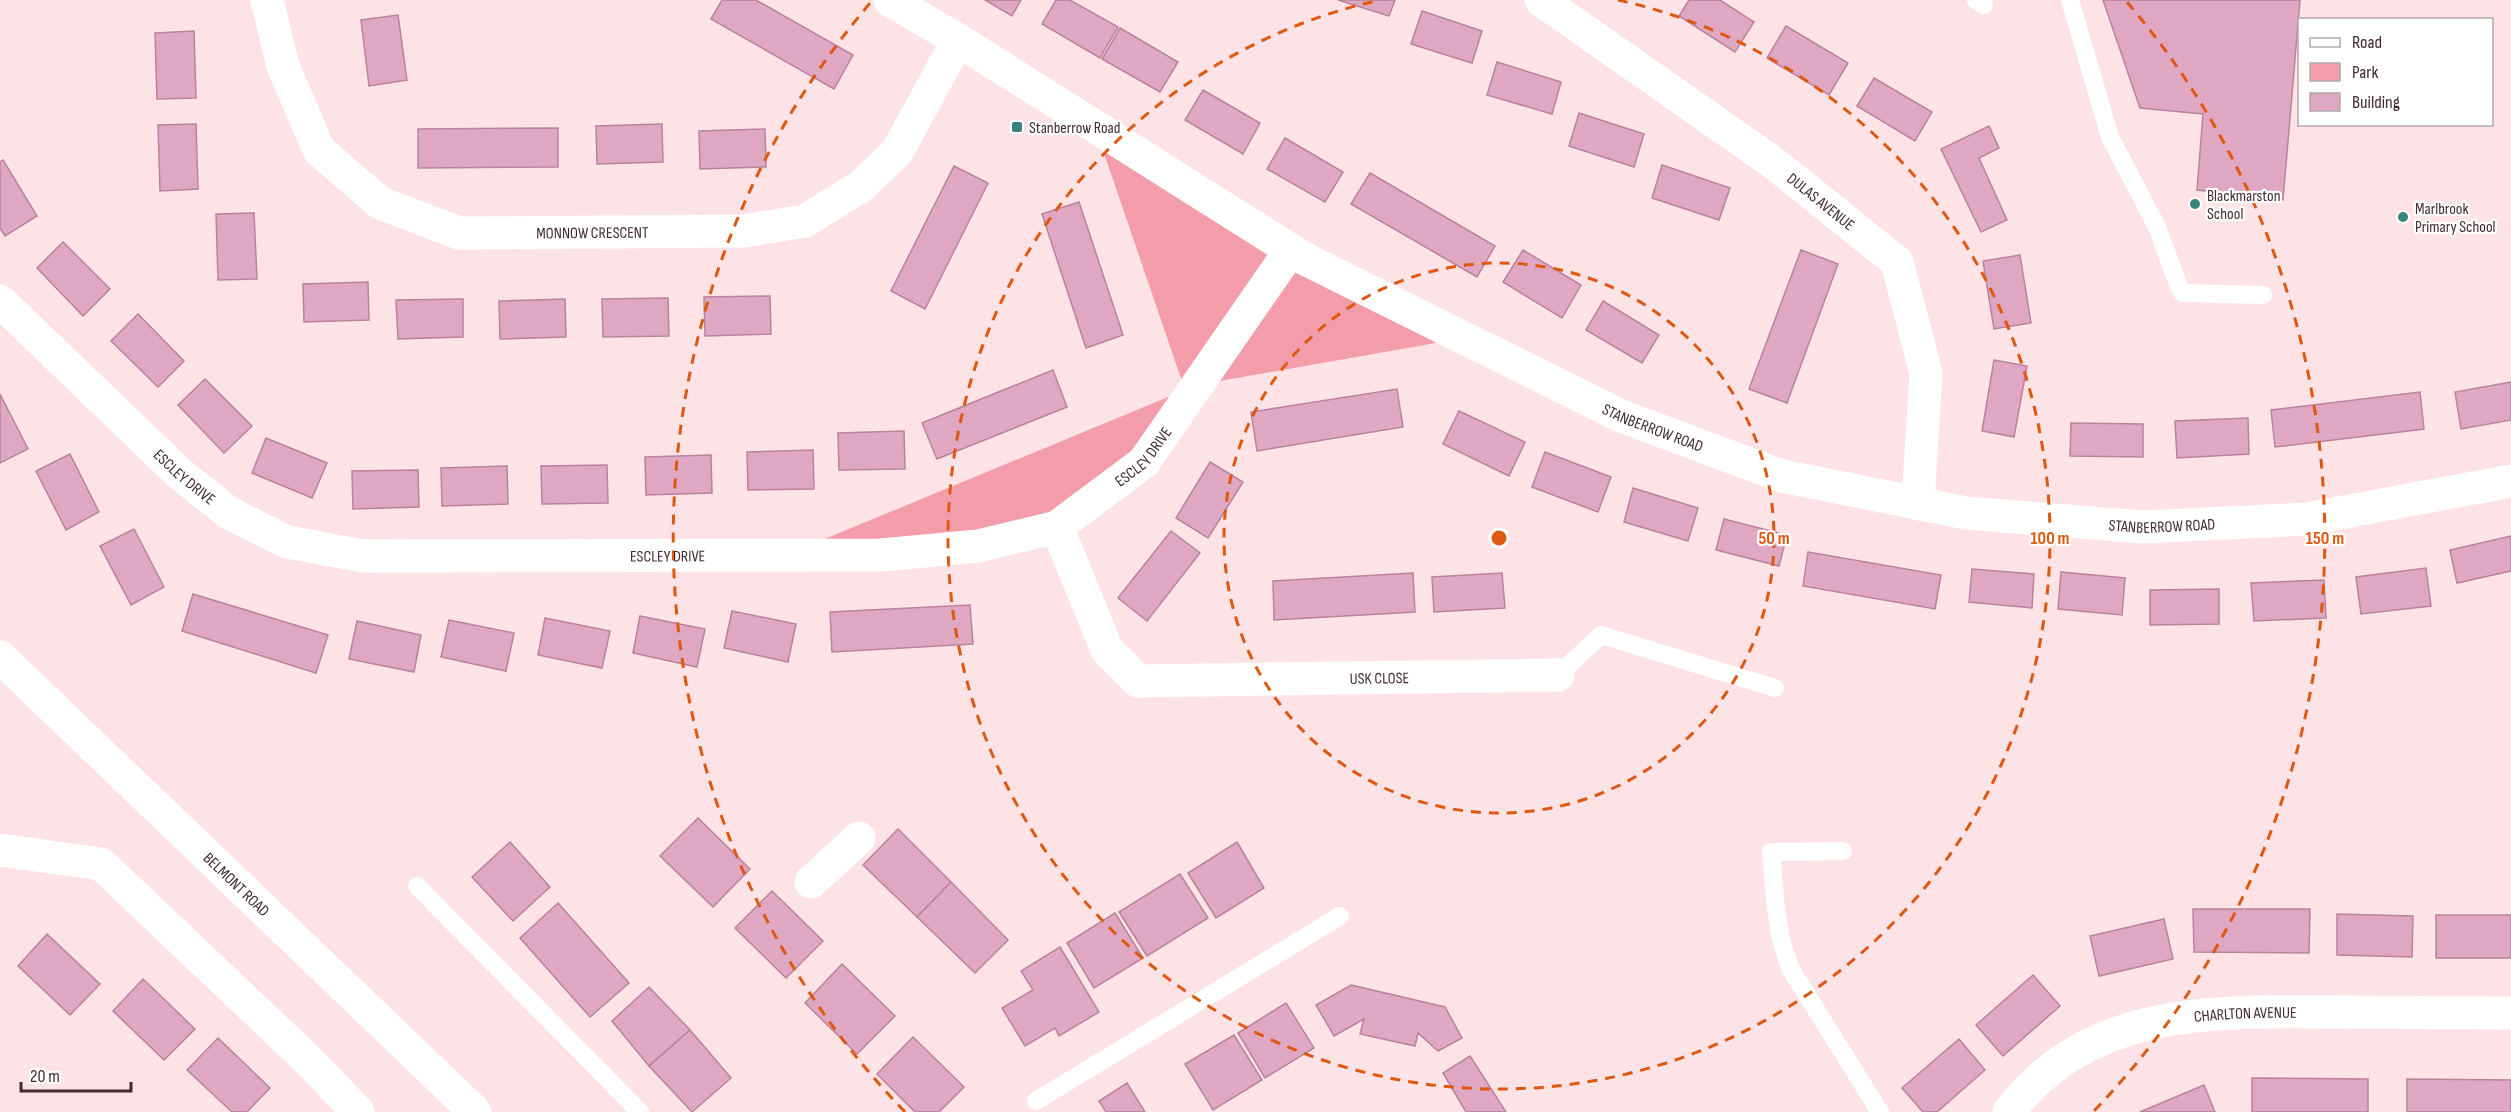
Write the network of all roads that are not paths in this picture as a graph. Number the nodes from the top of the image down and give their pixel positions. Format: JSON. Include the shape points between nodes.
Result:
{"nodes":[{"id":1,"x":267,"y":0,"type":"edge"},
{"id":2,"x":890,"y":0,"type":"edge"},
{"id":3,"x":1541,"y":0,"type":"edge"},
{"id":4,"x":2070,"y":0,"type":"edge"},
{"id":5,"x":958,"y":40,"type":"junction"},
{"id":6,"x":1290,"y":250,"type":"junction"},
{"id":7,"x":2262,"y":295,"type":"dead end"},
{"id":8,"x":0,"y":301,"type":"edge"},
{"id":9,"x":2511,"y":481,"type":"edge"},
{"id":10,"x":1918,"y":504,"type":"junction"},
{"id":11,"x":1057,"y":527,"type":"junction"},
{"id":12,"x":0,"y":657,"type":"edge"},
{"id":13,"x":1558,"y":675,"type":"joint"},
{"id":14,"x":1775,"y":688,"type":"dead end"},
{"id":15,"x":859,"y":838,"type":"dead end"},
{"id":16,"x":0,"y":850,"type":"edge"},
{"id":17,"x":1843,"y":851,"type":"dead end"},
{"id":18,"x":811,"y":882,"type":"dead end"},
{"id":19,"x":417,"y":886,"type":"dead end"},
{"id":20,"x":1340,"y":916,"type":"dead end"},
{"id":21,"x":2511,"y":1013,"type":"edge"},
{"id":22,"x":1036,"y":1101,"type":"dead end"},
{"id":23,"x":358,"y":1112,"type":"edge"},
{"id":24,"x":475,"y":1112,"type":"edge"},
{"id":25,"x":640,"y":1112,"type":"edge"},
{"id":26,"x":1880,"y":1112,"type":"edge"},
{"id":27,"x":2009,"y":1112,"type":"edge"}],
"edges":[{"from":1,"to":5,"type":"main road","name":"MONNOW CRESCENT","via":[[284,66],[319,150],[380,203],[459,233],[744,231],[805,221],[860,188],[897,152]]},
{"from":2,"to":5,"type":"main road","name":"STANBERROW ROAD"},
{"from":3,"to":10,"type":"main road","name":"DULAS AVENUE","via":[[1775,164],[1897,262],[1926,373]]},
{"from":4,"to":7,"type":"lane","via":[[2110,137],[2157,227],[2179,287],[2183,293]]},
{"from":5,"to":6,"type":"main road","name":"STANBERROW ROAD"},
{"from":6,"to":10,"type":"main road","name":"STANBERROW ROAD","via":[[1622,416],[1782,476]]},
{"from":6,"to":11,"type":"main road","name":"ESCLEY DRIVE","via":[[1144,462]]},
{"from":8,"to":11,"type":"main road","name":"ESCLEY DRIVE","via":[[180,474],[229,513],[287,542],[363,556],[881,555],[978,546]]},
{"from":9,"to":10,"type":"main road","name":"STANBERROW ROAD","via":[[2307,519],[2143,527],[1966,513]]},
{"from":11,"to":13,"type":"main road","name":"USK CLOSE","via":[[1107,651],[1138,681]]},
{"from":12,"to":24,"type":"main road","name":"BELMONT ROAD"},
{"from":13,"to":14,"type":"lane","name":"USK CLOSE","via":[[1601,635]]},
{"from":15,"to":18,"type":"main road"},
{"from":16,"to":23,"type":"main road","via":[[101,864]]},
{"from":17,"to":26,"type":"lane","via":[[1771,852],[1776,909],[1790,968]]},
{"from":19,"to":25,"type":"lane"},
{"from":20,"to":22,"type":"lane"},
{"from":21,"to":27,"type":"main road","name":"CHARLTON AVENUE","via":[[2233,1011],[2142,1025],[2100,1038],[2064,1058],[2026,1089]]}]}
